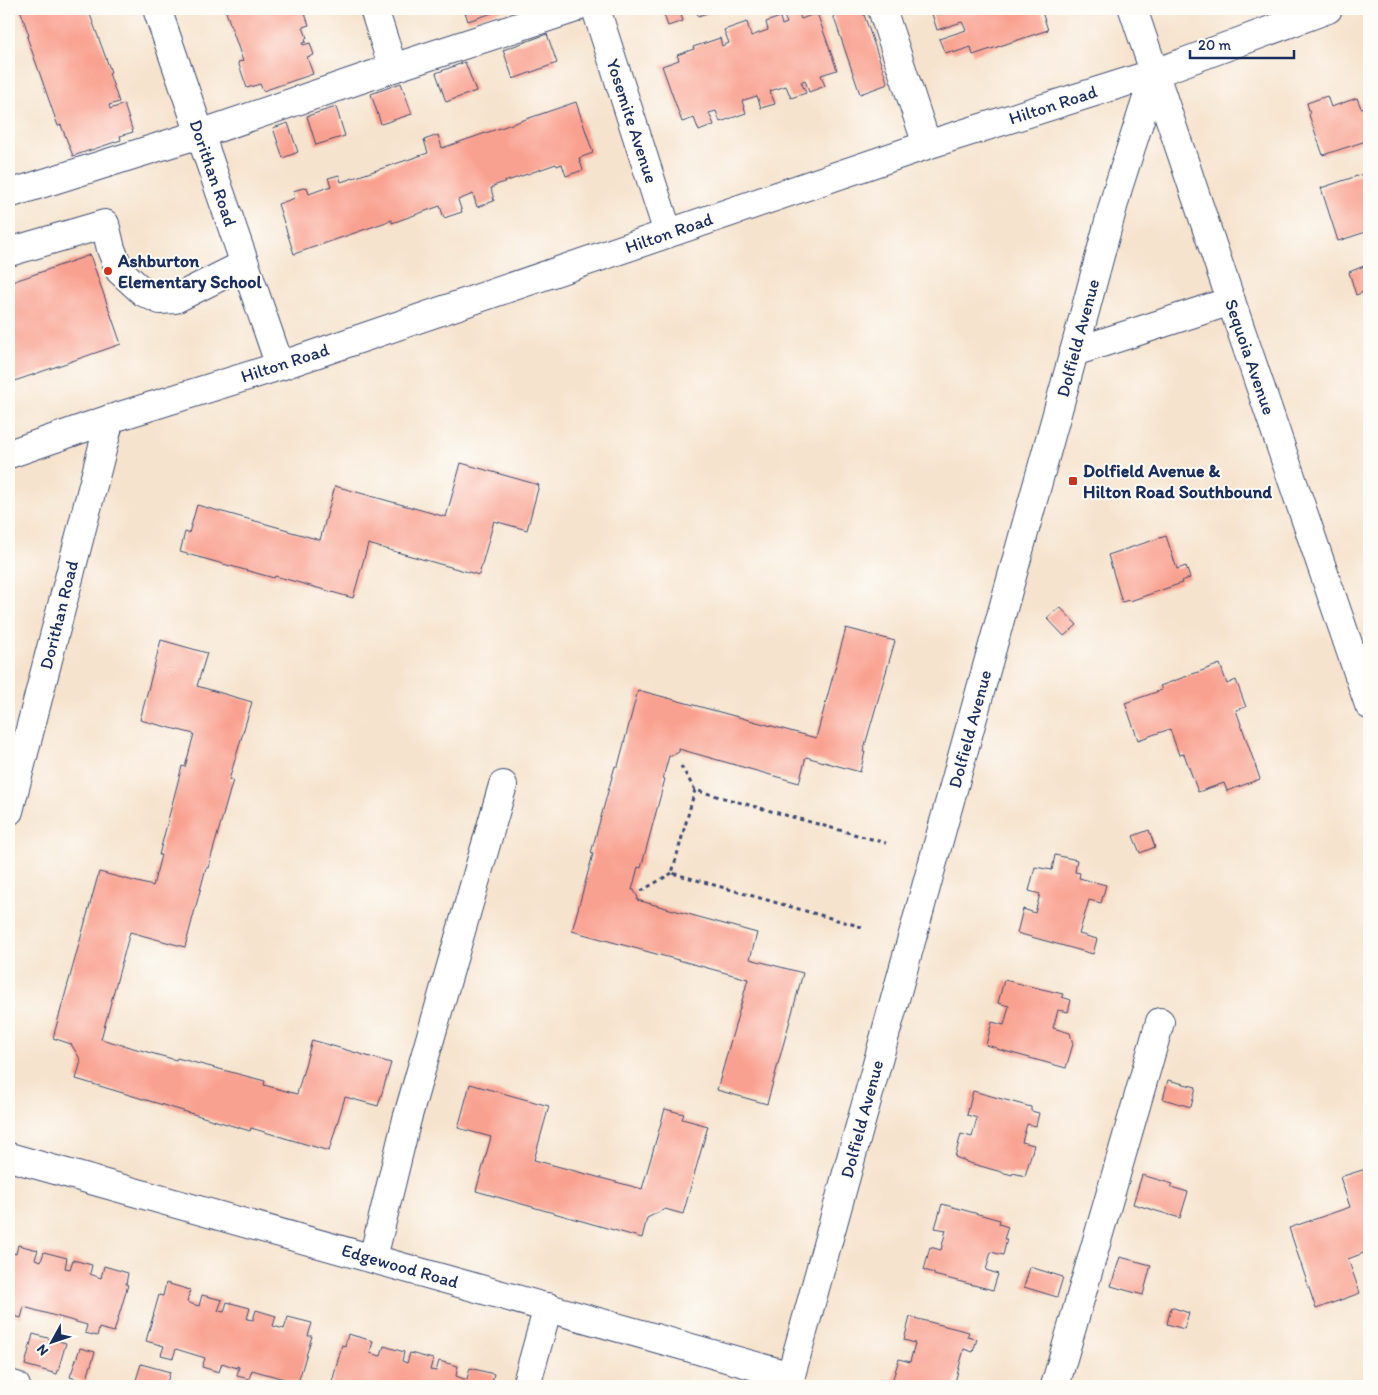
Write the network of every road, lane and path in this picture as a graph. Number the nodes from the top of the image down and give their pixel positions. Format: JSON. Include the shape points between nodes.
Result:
{"nodes":[{"id":1,"x":157,"y":9,"type":"edge"},
{"id":2,"x":374,"y":9,"type":"edge"},
{"id":3,"x":573,"y":9,"type":"edge"},
{"id":4,"x":596,"y":9,"type":"edge"},
{"id":5,"x":882,"y":9,"type":"edge"},
{"id":6,"x":1133,"y":9,"type":"edge"},
{"id":7,"x":1328,"y":9,"type":"edge"},
{"id":8,"x":394,"y":68,"type":"junction"},
{"id":9,"x":1155,"y":72,"type":"junction"},
{"id":10,"x":200,"y":134,"type":"junction"},
{"id":11,"x":928,"y":144,"type":"junction"},
{"id":12,"x":9,"y":194,"type":"edge"},
{"id":13,"x":668,"y":233,"type":"junction"},
{"id":14,"x":9,"y":252,"type":"edge"},
{"id":15,"x":244,"y":264,"type":"junction"},
{"id":16,"x":1231,"y":301,"type":"junction"},
{"id":17,"x":1074,"y":352,"type":"junction"},
{"id":18,"x":280,"y":366,"type":"junction"},
{"id":19,"x":110,"y":419,"type":"junction"},
{"id":20,"x":9,"y":454,"type":"edge"},
{"id":21,"x":1369,"y":705,"type":"edge"},
{"id":22,"x":681,"y":766,"type":"dead end"},
{"id":23,"x":503,"y":785,"type":"dead end"},
{"id":24,"x":695,"y":790,"type":"junction"},
{"id":25,"x":9,"y":811,"type":"edge"},
{"id":26,"x":886,"y":843,"type":"dead end"},
{"id":27,"x":672,"y":873,"type":"junction"},
{"id":28,"x":641,"y":891,"type":"dead end"},
{"id":29,"x":862,"y":927,"type":"dead end"},
{"id":30,"x":1160,"y":1022,"type":"dead end"},
{"id":31,"x":9,"y":1157,"type":"edge"},
{"id":32,"x":373,"y":1258,"type":"junction"},
{"id":33,"x":548,"y":1308,"type":"junction"},
{"id":34,"x":790,"y":1381,"type":"edge"},
{"id":35,"x":9,"y":1384,"type":"edge"},
{"id":36,"x":16,"y":1386,"type":"edge"},
{"id":37,"x":526,"y":1386,"type":"edge"},
{"id":38,"x":1055,"y":1386,"type":"edge"}],
"edges":[{"from":1,"to":10,"type":"street","name":"Dorithan Road"},
{"from":2,"to":8,"type":"street"},
{"from":3,"to":8,"type":"street"},
{"from":4,"to":13,"type":"street","name":"Yosemite Avenue"},
{"from":5,"to":11,"type":"street"},
{"from":6,"to":9,"type":"street","name":"Sequoia Avenue"},
{"from":7,"to":9,"type":"street","name":"Hilton Road"},
{"from":8,"to":10,"type":"street"},
{"from":9,"to":11,"type":"street","name":"Hilton Road"},
{"from":9,"to":16,"type":"street","name":"Sequoia Avenue"},
{"from":9,"to":17,"type":"street","name":"Dolfield Avenue","via":[[1118,188]]},
{"from":10,"to":12,"type":"street"},
{"from":10,"to":15,"type":"street","name":"Dorithan Road"},
{"from":11,"to":13,"type":"street","name":"Hilton Road"},
{"from":13,"to":18,"type":"street","name":"Hilton Road"},
{"from":14,"to":15,"type":"street","via":[[105,224],[120,271],[143,292],[160,300],[176,299]]},
{"from":15,"to":18,"type":"street","name":"Dorithan Road"},
{"from":16,"to":17,"type":"street"},
{"from":16,"to":21,"type":"street","name":"Sequoia Avenue"},
{"from":17,"to":34,"type":"street","name":"Dolfield Avenue"},
{"from":18,"to":19,"type":"street","name":"Hilton Road"},
{"from":19,"to":20,"type":"street","name":"Hilton Road"},
{"from":19,"to":25,"type":"street","name":"Dorithan Road"},
{"from":22,"to":24,"type":"path"},
{"from":23,"to":32,"type":"street","via":[[407,1119]]},
{"from":24,"to":26,"type":"path"},
{"from":24,"to":27,"type":"path"},
{"from":27,"to":28,"type":"path"},
{"from":27,"to":29,"type":"path"},
{"from":30,"to":38,"type":"street"},
{"from":31,"to":32,"type":"street","name":"Edgewood Road"},
{"from":32,"to":33,"type":"street","name":"Edgewood Road"},
{"from":33,"to":34,"type":"street","name":"Edgewood Road"},
{"from":33,"to":37,"type":"street"},
{"from":35,"to":36,"type":"street"}]}
